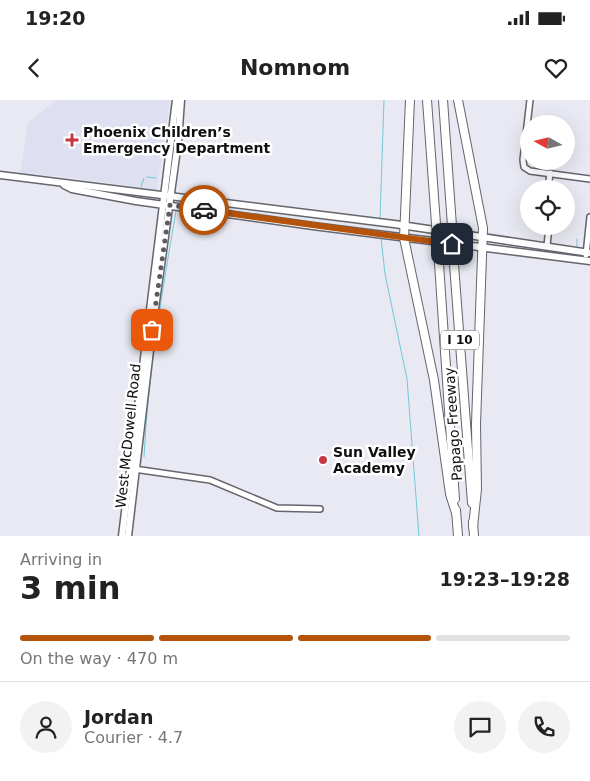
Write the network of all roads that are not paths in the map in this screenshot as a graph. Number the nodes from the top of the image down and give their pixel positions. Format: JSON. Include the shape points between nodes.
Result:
{"nodes":[{"id":1,"x":176,"y":100,"type":"edge"},
{"id":2,"x":181,"y":100,"type":"edge"},
{"id":3,"x":410,"y":100,"type":"edge"},
{"id":4,"x":427,"y":100,"type":"edge"},
{"id":5,"x":443,"y":100,"type":"edge"},
{"id":6,"x":458,"y":100,"type":"edge"},
{"id":7,"x":530,"y":100,"type":"edge"},
{"id":8,"x":550,"y":173,"type":"junction"},
{"id":9,"x":0,"y":175,"type":"edge"},
{"id":10,"x":590,"y":179,"type":"edge"},
{"id":11,"x":549,"y":180,"type":"edge"},
{"id":12,"x":64,"y":184,"type":"junction"},
{"id":13,"x":163,"y":195,"type":"junction"},
{"id":14,"x":171,"y":197,"type":"junction"},
{"id":15,"x":162,"y":204,"type":"junction"},
{"id":16,"x":170,"y":205,"type":"junction"},
{"id":17,"x":272,"y":210,"type":"junction"},
{"id":18,"x":590,"y":217,"type":"edge"},
{"id":19,"x":270,"y":219,"type":"junction"},
{"id":20,"x":404,"y":225,"type":"junction"},
{"id":21,"x":548,"y":235,"type":"edge"},
{"id":22,"x":484,"y":236,"type":"junction"},
{"id":23,"x":404,"y":238,"type":"junction"},
{"id":24,"x":547,"y":246,"type":"junction"},
{"id":25,"x":484,"y":248,"type":"junction"},
{"id":26,"x":588,"y":252,"type":"edge"},
{"id":27,"x":588,"y":260,"type":"edge"},
{"id":28,"x":134,"y":470,"type":"junction"},
{"id":29,"x":320,"y":509,"type":"dead end"},
{"id":30,"x":456,"y":513,"type":"junction"},
{"id":31,"x":473,"y":527,"type":"junction"},
{"id":32,"x":122,"y":536,"type":"edge"},
{"id":33,"x":128,"y":536,"type":"edge"},
{"id":34,"x":458,"y":536,"type":"edge"},
{"id":35,"x":474,"y":536,"type":"edge"}],
"edges":[{"from":1,"to":13,"type":"main road","name":"West McDowell Road"},
{"from":2,"to":14,"type":"main road","name":"West McDowell Road"},
{"from":3,"to":20,"type":"highway"},
{"from":4,"to":30,"type":"highway","name":"Papago Freeway","number":"I 10","bridge":true},
{"from":5,"to":31,"type":"highway","name":"Papago Freeway","number":"I 10","bridge":true},
{"from":6,"to":22,"type":"highway"},
{"from":7,"to":8,"type":"street","via":[[524,167],[530,171]]},
{"from":8,"to":10,"type":"street"},
{"from":8,"to":11,"type":"street"},
{"from":9,"to":12,"type":"main road"},
{"from":12,"to":13,"type":"main road"},
{"from":12,"to":15,"type":"main road","via":[[72,189]]},
{"from":13,"to":14,"type":"main road"},
{"from":13,"to":15,"type":"main road","name":"West McDowell Road"},
{"from":14,"to":16,"type":"main road","name":"West McDowell Road"},
{"from":14,"to":17,"type":"main road"},
{"from":15,"to":16,"type":"main road"},
{"from":15,"to":28,"type":"main road","name":"West McDowell Road"},
{"from":16,"to":19,"type":"main road"},
{"from":16,"to":28,"type":"main road","name":"West McDowell Road"},
{"from":17,"to":19,"type":"main road"},
{"from":17,"to":20,"type":"main road"},
{"from":18,"to":26,"type":"street"},
{"from":19,"to":23,"type":"main road"},
{"from":20,"to":22,"type":"main road"},
{"from":20,"to":23,"type":"highway"},
{"from":21,"to":24,"type":"street"},
{"from":22,"to":24,"type":"main road"},
{"from":22,"to":25,"type":"highway"},
{"from":23,"to":25,"type":"main road"},
{"from":23,"to":30,"type":"highway","via":[[434,380],[450,494]]},
{"from":24,"to":26,"type":"main road"},
{"from":25,"to":27,"type":"main road"},
{"from":25,"to":31,"type":"highway"},
{"from":26,"to":27,"type":"street"},
{"from":28,"to":29,"type":"street","via":[[210,480],[277,508]]},
{"from":28,"to":32,"type":"main road","name":"West McDowell Road"},
{"from":28,"to":33,"type":"main road","name":"West McDowell Road"},
{"from":30,"to":34,"type":"highway","name":"Papago Freeway","number":"I 10"},
{"from":31,"to":35,"type":"highway","name":"Papago Freeway","number":"I 10"}]}
